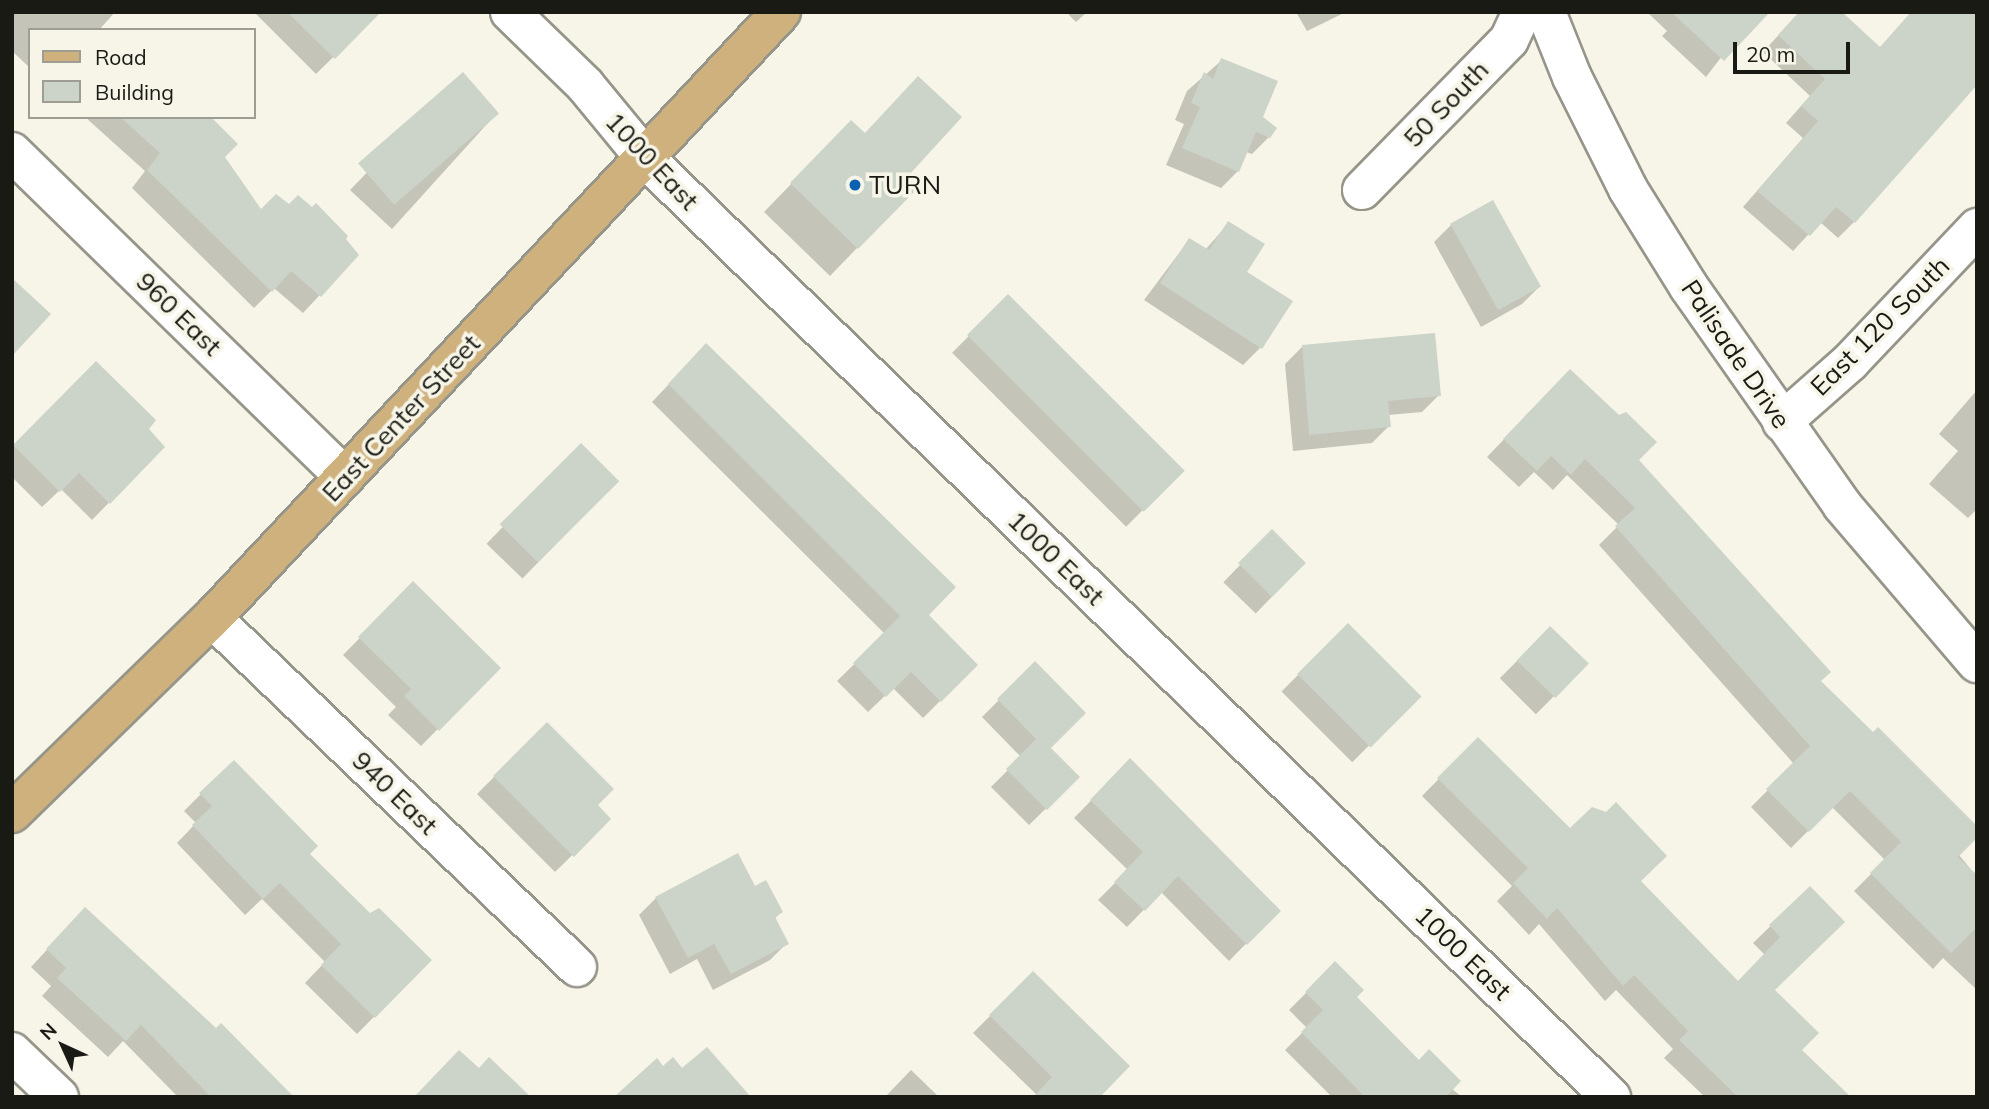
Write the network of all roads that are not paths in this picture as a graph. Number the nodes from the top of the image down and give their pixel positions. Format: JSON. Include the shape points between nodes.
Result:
{"nodes":[{"id":1,"x":510,"y":12,"type":"edge"},
{"id":2,"x":781,"y":12,"type":"edge"},
{"id":3,"x":1522,"y":12,"type":"edge"},
{"id":4,"x":1546,"y":12,"type":"edge"},
{"id":5,"x":12,"y":152,"type":"edge"},
{"id":6,"x":646,"y":159,"type":"junction"},
{"id":7,"x":1362,"y":190,"type":"dead end"},
{"id":8,"x":1977,"y":228,"type":"edge"},
{"id":9,"x":1782,"y":422,"type":"junction"},
{"id":10,"x":345,"y":477,"type":"junction"},
{"id":11,"x":212,"y":618,"type":"junction"},
{"id":12,"x":1977,"y":663,"type":"edge"},
{"id":13,"x":12,"y":813,"type":"edge"},
{"id":14,"x":577,"y":967,"type":"dead end"},
{"id":15,"x":12,"y":1052,"type":"edge"},
{"id":16,"x":58,"y":1097,"type":"edge"},
{"id":17,"x":1611,"y":1097,"type":"edge"}],
"edges":[{"from":1,"to":6,"type":"street","name":"1000 East","via":[[584,85]]},
{"from":2,"to":6,"type":"main road","name":"East Center Street"},
{"from":3,"to":7,"type":"street","name":"50 South","via":[[1509,40]]},
{"from":4,"to":9,"type":"street","name":"Palisade Drive","via":[[1572,78],[1628,189]]},
{"from":5,"to":10,"type":"street","name":"960 East"},
{"from":6,"to":10,"type":"main road","name":"East Center Street"},
{"from":6,"to":17,"type":"street","name":"1000 East"},
{"from":8,"to":9,"type":"street","name":"East 120 South","via":[[1850,362]]},
{"from":9,"to":12,"type":"street","name":"Palisade Drive","via":[[1888,562]]},
{"from":10,"to":11,"type":"main road","name":"East Center Street"},
{"from":11,"to":13,"type":"main road","name":"East Center Street"},
{"from":11,"to":14,"type":"street","name":"940 East"},
{"from":15,"to":16,"type":"street"}]}
